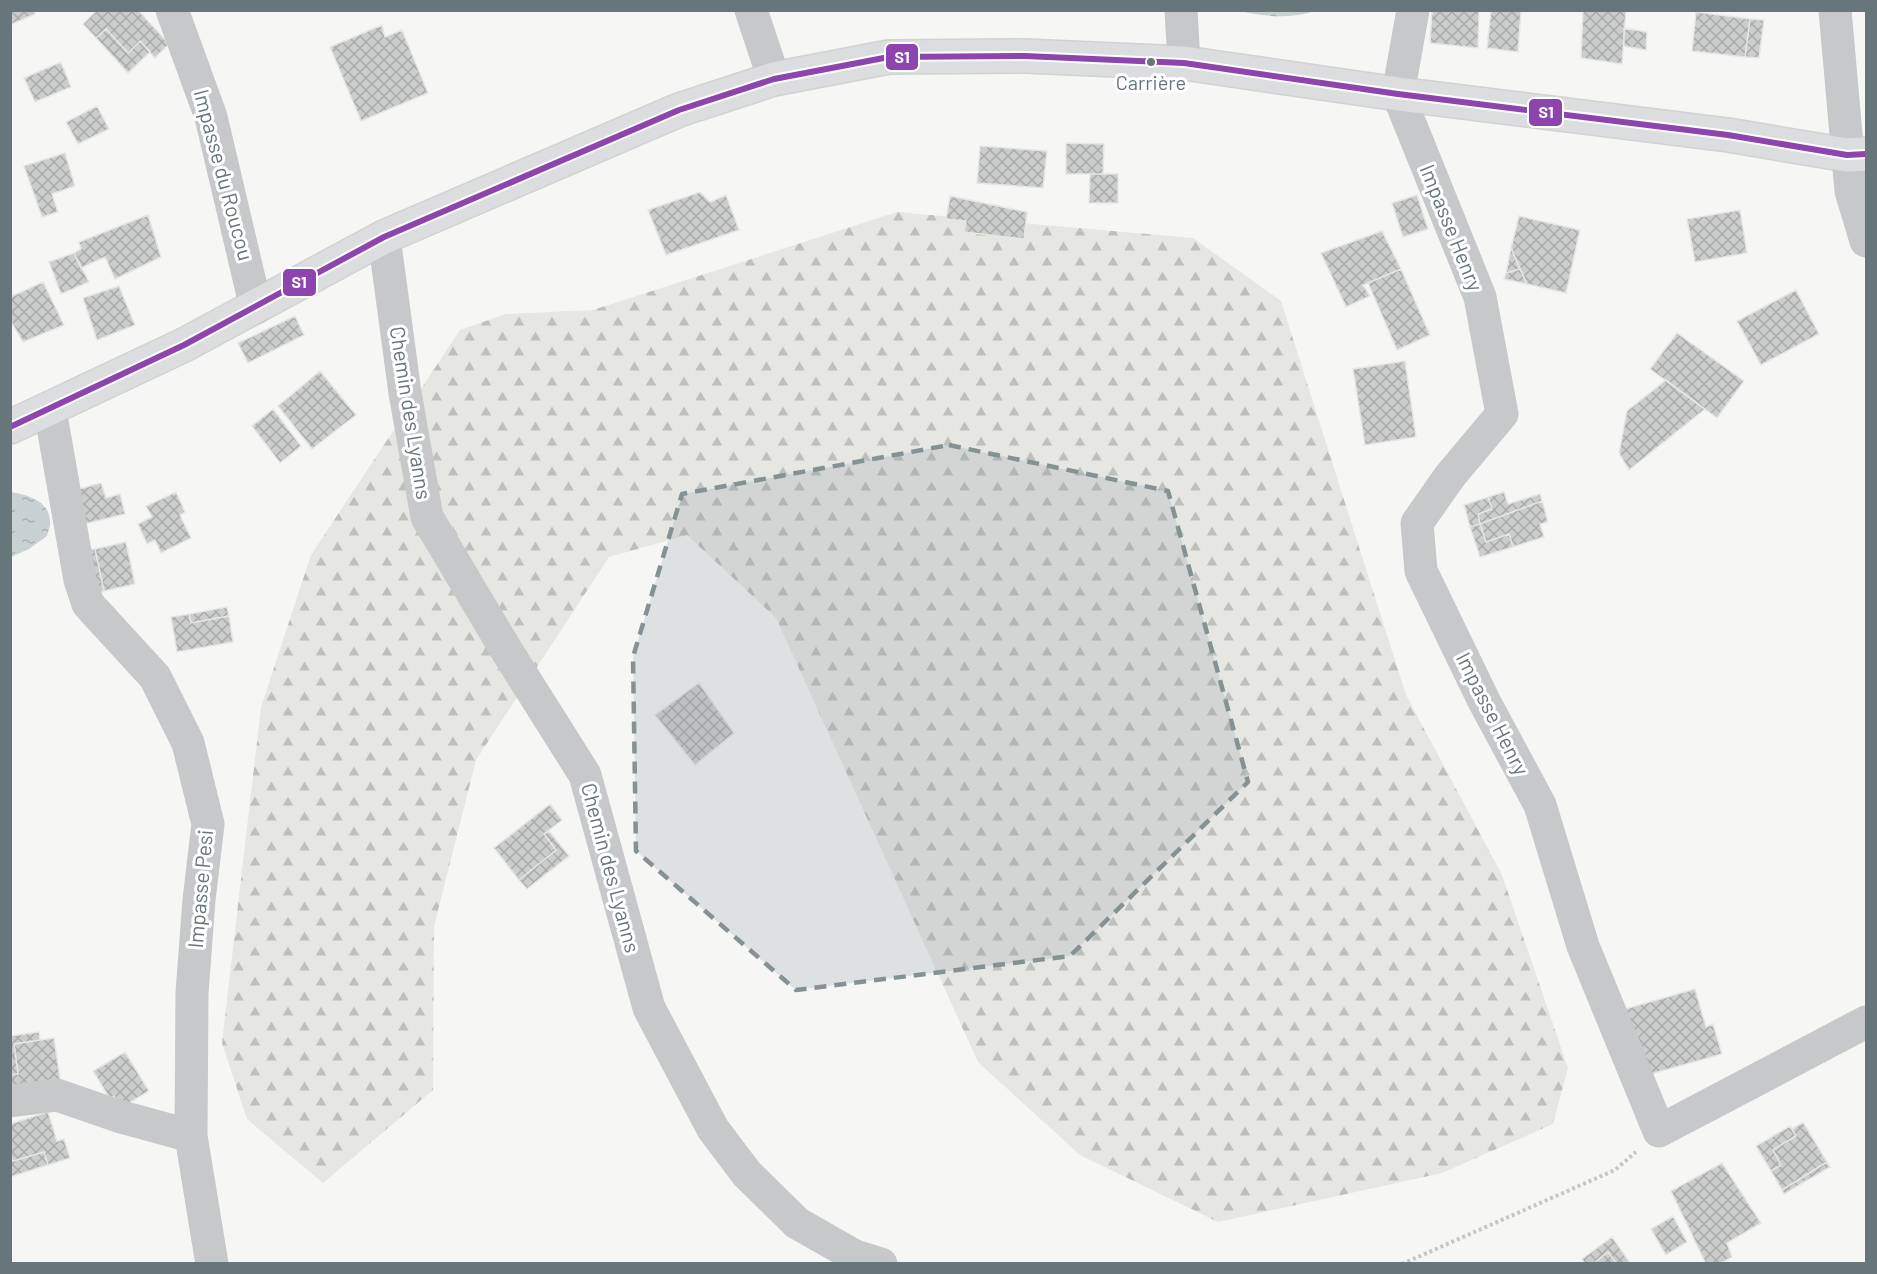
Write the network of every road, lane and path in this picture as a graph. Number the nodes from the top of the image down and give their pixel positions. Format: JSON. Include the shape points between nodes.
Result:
{"nodes":[{"id":1,"x":172,"y":10,"type":"edge"},
{"id":2,"x":751,"y":10,"type":"edge"},
{"id":3,"x":1181,"y":10,"type":"edge"},
{"id":4,"x":1413,"y":10,"type":"edge"},
{"id":5,"x":1834,"y":10,"type":"edge"},
{"id":6,"x":1184,"y":63,"type":"junction"},
{"id":7,"x":774,"y":79,"type":"junction"},
{"id":8,"x":1398,"y":94,"type":"junction"},
{"id":9,"x":1857,"y":154,"type":"edge"},
{"id":10,"x":384,"y":237,"type":"junction"},
{"id":11,"x":1866,"y":241,"type":"edge"},
{"id":12,"x":256,"y":308,"type":"junction"},
{"id":13,"x":51,"y":410,"type":"junction"},
{"id":14,"x":10,"y":427,"type":"edge"},
{"id":15,"x":1866,"y":1022,"type":"edge"},
{"id":16,"x":10,"y":1101,"type":"edge"},
{"id":17,"x":1659,"y":1131,"type":"junction"},
{"id":18,"x":191,"y":1136,"type":"junction"},
{"id":19,"x":212,"y":1263,"type":"edge"},
{"id":20,"x":881,"y":1263,"type":"edge"},
{"id":21,"x":1402,"y":1263,"type":"edge"}],
"edges":[{"from":1,"to":12,"type":"street","name":"Impasse du Roucou","via":[[211,117]]},
{"from":2,"to":7,"type":"street"},
{"from":3,"to":6,"type":"street"},
{"from":4,"to":8,"type":"street"},
{"from":5,"to":9,"type":"street"},
{"from":6,"to":7,"type":"main road","via":[[1025,56],[889,57]]},
{"from":6,"to":8,"type":"main road"},
{"from":7,"to":10,"type":"main road","via":[[679,110]]},
{"from":8,"to":9,"type":"main road"},
{"from":8,"to":17,"type":"street","name":"Impasse Henry","via":[[1480,297],[1502,414],[1450,476],[1418,523],[1421,571],[1540,805],[1583,946]]},
{"from":9,"to":11,"type":"street","via":[[1851,191]]},
{"from":10,"to":12,"type":"main road"},
{"from":10,"to":20,"type":"street","name":"Chemin des Lyanns","via":[[427,517],[585,775],[649,1008],[713,1129],[747,1174],[797,1223],[855,1256]]},
{"from":12,"to":13,"type":"main road"},
{"from":13,"to":14,"type":"main road"},
{"from":13,"to":18,"type":"street","name":"Impasse Pesi","via":[[80,580],[88,604],[155,677],[188,743],[208,824],[192,993]]},
{"from":15,"to":17,"type":"street"},
{"from":16,"to":18,"type":"street","via":[[57,1095]]},
{"from":17,"to":21,"type":"path","via":[[1616,1170]]},
{"from":18,"to":19,"type":"street","name":"Impasse Pesi"}]}
